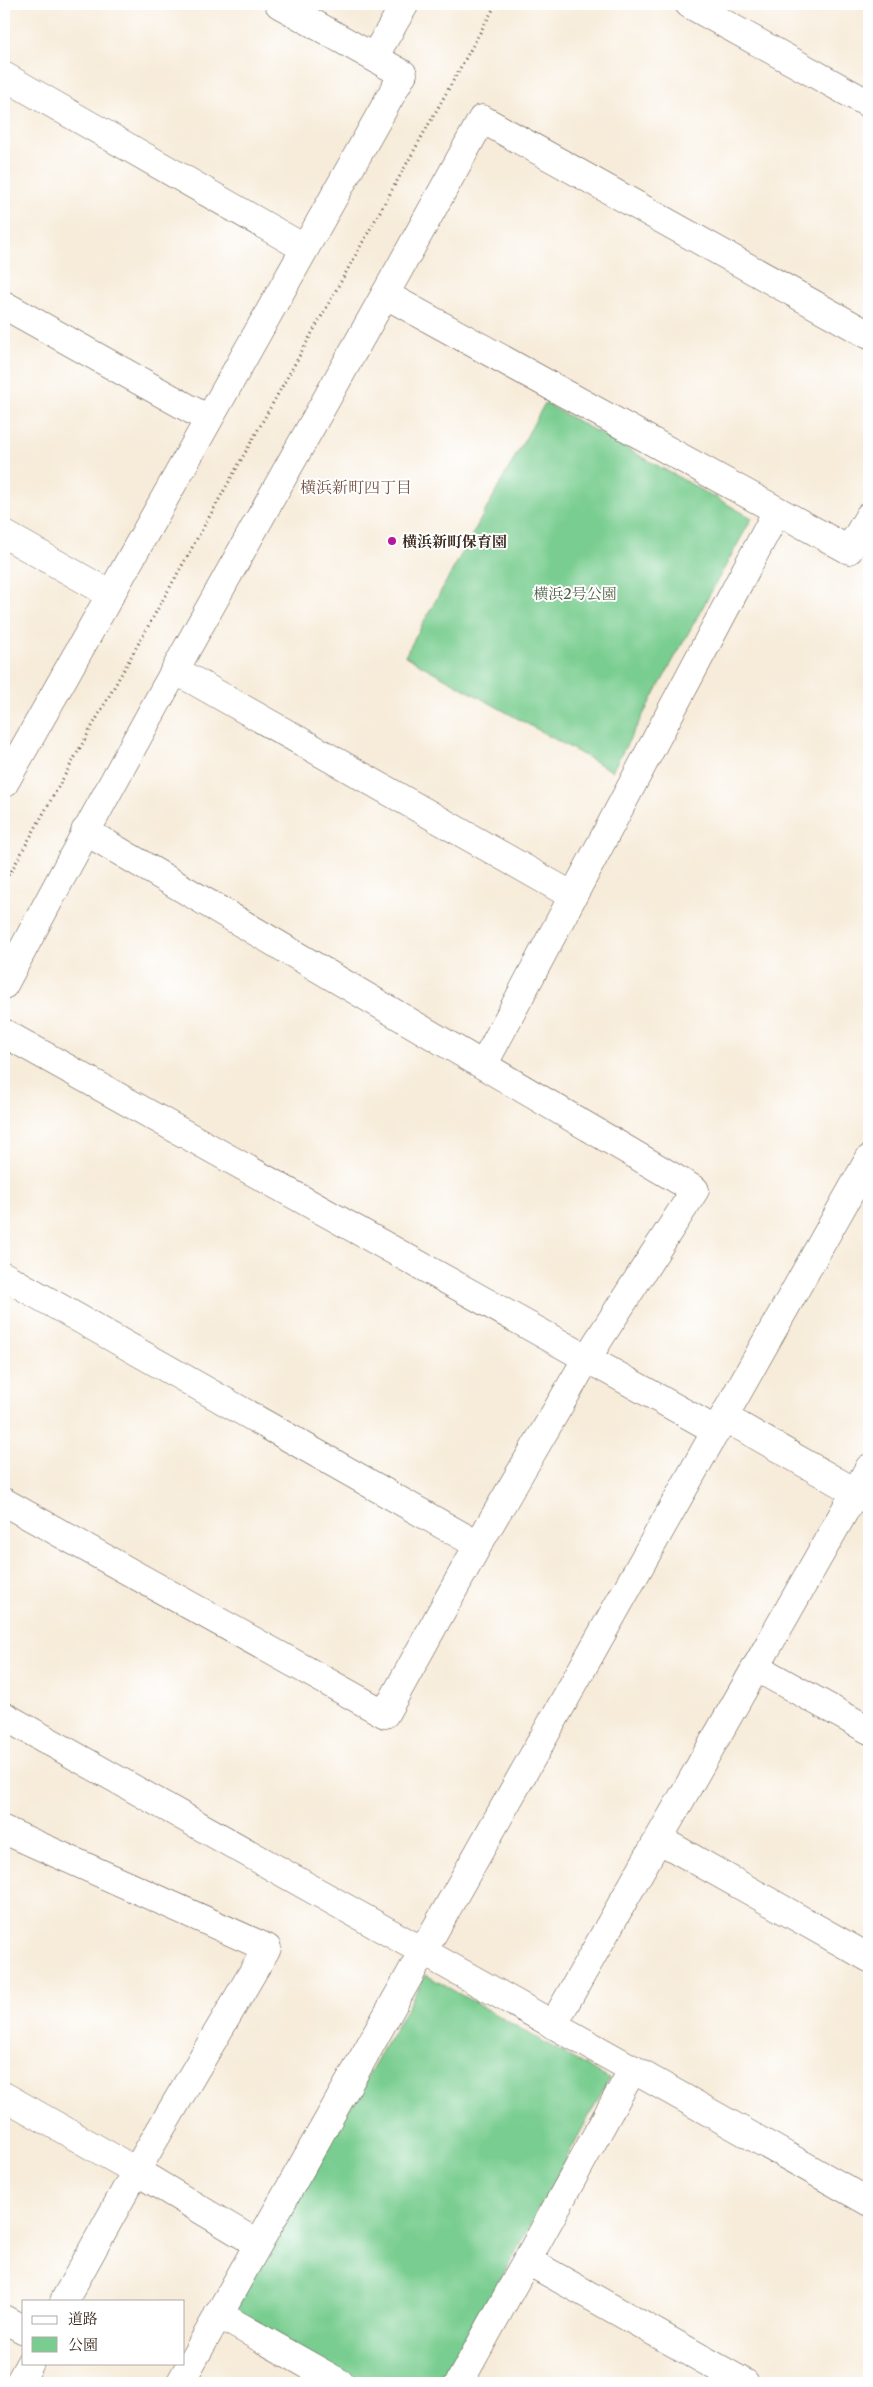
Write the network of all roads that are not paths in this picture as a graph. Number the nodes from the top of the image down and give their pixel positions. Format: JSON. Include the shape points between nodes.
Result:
{"nodes":[{"id":1,"x":279,"y":4,"type":"edge"},
{"id":2,"x":405,"y":4,"type":"edge"},
{"id":3,"x":689,"y":4,"type":"edge"},
{"id":4,"x":374,"y":57,"type":"junction"},
{"id":5,"x":4,"y":76,"type":"edge"},
{"id":6,"x":869,"y":104,"type":"edge"},
{"id":7,"x":304,"y":248,"type":"junction"},
{"id":8,"x":386,"y":295,"type":"junction"},
{"id":9,"x":4,"y":305,"type":"edge"},
{"id":10,"x":869,"y":335,"type":"edge"},
{"id":11,"x":208,"y":419,"type":"junction"},
{"id":12,"x":777,"y":511,"type":"junction"},
{"id":13,"x":869,"y":516,"type":"edge"},
{"id":14,"x":4,"y":534,"type":"edge"},
{"id":15,"x":110,"y":594,"type":"junction"},
{"id":16,"x":175,"y":670,"type":"junction"},
{"id":17,"x":4,"y":784,"type":"edge"},
{"id":18,"x":85,"y":831,"type":"junction"},
{"id":19,"x":573,"y":896,"type":"junction"},
{"id":20,"x":4,"y":985,"type":"edge"},
{"id":21,"x":4,"y":1033,"type":"edge"},
{"id":22,"x":484,"y":1064,"type":"junction"},
{"id":23,"x":869,"y":1160,"type":"edge"},
{"id":24,"x":4,"y":1276,"type":"edge"},
{"id":25,"x":586,"y":1358,"type":"junction"},
{"id":26,"x":721,"y":1424,"type":"junction"},
{"id":27,"x":869,"y":1468,"type":"edge"},
{"id":28,"x":862,"y":1497,"type":"edge"},
{"id":29,"x":4,"y":1502,"type":"edge"},
{"id":30,"x":478,"y":1545,"type":"junction"},
{"id":31,"x":757,"y":1668,"type":"junction"},
{"id":32,"x":4,"y":1716,"type":"edge"},
{"id":33,"x":869,"y":1730,"type":"edge"},
{"id":34,"x":4,"y":1830,"type":"edge"},
{"id":35,"x":660,"y":1840,"type":"junction"},
{"id":36,"x":425,"y":1951,"type":"junction"},
{"id":37,"x":869,"y":1958,"type":"edge"},
{"id":38,"x":553,"y":2025,"type":"junction"},
{"id":39,"x":633,"y":2069,"type":"junction"},
{"id":40,"x":4,"y":2096,"type":"edge"},
{"id":41,"x":136,"y":2171,"type":"junction"},
{"id":42,"x":869,"y":2202,"type":"edge"},
{"id":43,"x":258,"y":2244,"type":"junction"},
{"id":44,"x":528,"y":2261,"type":"junction"},
{"id":45,"x":65,"y":2300,"type":"edge"},
{"id":46,"x":218,"y":2314,"type":"junction"},
{"id":47,"x":4,"y":2319,"type":"edge"},
{"id":48,"x":22,"y":2329,"type":"edge"},
{"id":49,"x":29,"y":2364,"type":"edge"},
{"id":50,"x":19,"y":2383,"type":"edge"},
{"id":51,"x":180,"y":2383,"type":"edge"},
{"id":52,"x":340,"y":2383,"type":"edge"},
{"id":53,"x":459,"y":2383,"type":"edge"},
{"id":54,"x":745,"y":2383,"type":"edge"}],
"edges":[{"from":1,"to":4,"type":"street"},
{"from":2,"to":4,"type":"street"},
{"from":3,"to":6,"type":"street"},
{"from":4,"to":7,"type":"street","via":[[403,74]]},
{"from":5,"to":7,"type":"street"},
{"from":7,"to":11,"type":"street"},
{"from":8,"to":10,"type":"street","via":[[482,119]]},
{"from":8,"to":12,"type":"street"},
{"from":8,"to":16,"type":"street"},
{"from":9,"to":11,"type":"street"},
{"from":11,"to":15,"type":"street"},
{"from":12,"to":13,"type":"street","via":[[849,550]]},
{"from":12,"to":19,"type":"street"},
{"from":14,"to":15,"type":"street"},
{"from":15,"to":17,"type":"street"},
{"from":16,"to":18,"type":"street"},
{"from":16,"to":19,"type":"street"},
{"from":18,"to":20,"type":"street"},
{"from":18,"to":22,"type":"street"},
{"from":19,"to":22,"type":"street"},
{"from":21,"to":25,"type":"street"},
{"from":22,"to":25,"type":"street","via":[[696,1190]]},
{"from":23,"to":26,"type":"street"},
{"from":24,"to":30,"type":"street"},
{"from":25,"to":26,"type":"street"},
{"from":25,"to":30,"type":"street"},
{"from":26,"to":28,"type":"street"},
{"from":26,"to":36,"type":"street"},
{"from":27,"to":28,"type":"street"},
{"from":28,"to":31,"type":"street"},
{"from":29,"to":30,"type":"street","via":[[385,1714]]},
{"from":31,"to":33,"type":"street"},
{"from":31,"to":35,"type":"street"},
{"from":32,"to":36,"type":"street"},
{"from":34,"to":41,"type":"street","via":[[267,1948]]},
{"from":35,"to":37,"type":"street"},
{"from":35,"to":38,"type":"street"},
{"from":36,"to":38,"type":"street"},
{"from":36,"to":43,"type":"street"},
{"from":38,"to":39,"type":"street"},
{"from":39,"to":42,"type":"street"},
{"from":39,"to":44,"type":"street"},
{"from":40,"to":41,"type":"street"},
{"from":41,"to":43,"type":"street"},
{"from":41,"to":45,"type":"street"},
{"from":43,"to":46,"type":"street"},
{"from":44,"to":53,"type":"street"},
{"from":44,"to":54,"type":"street"},
{"from":46,"to":51,"type":"street"},
{"from":46,"to":52,"type":"street"},
{"from":47,"to":48,"type":"street"},
{"from":49,"to":50,"type":"street"}]}
